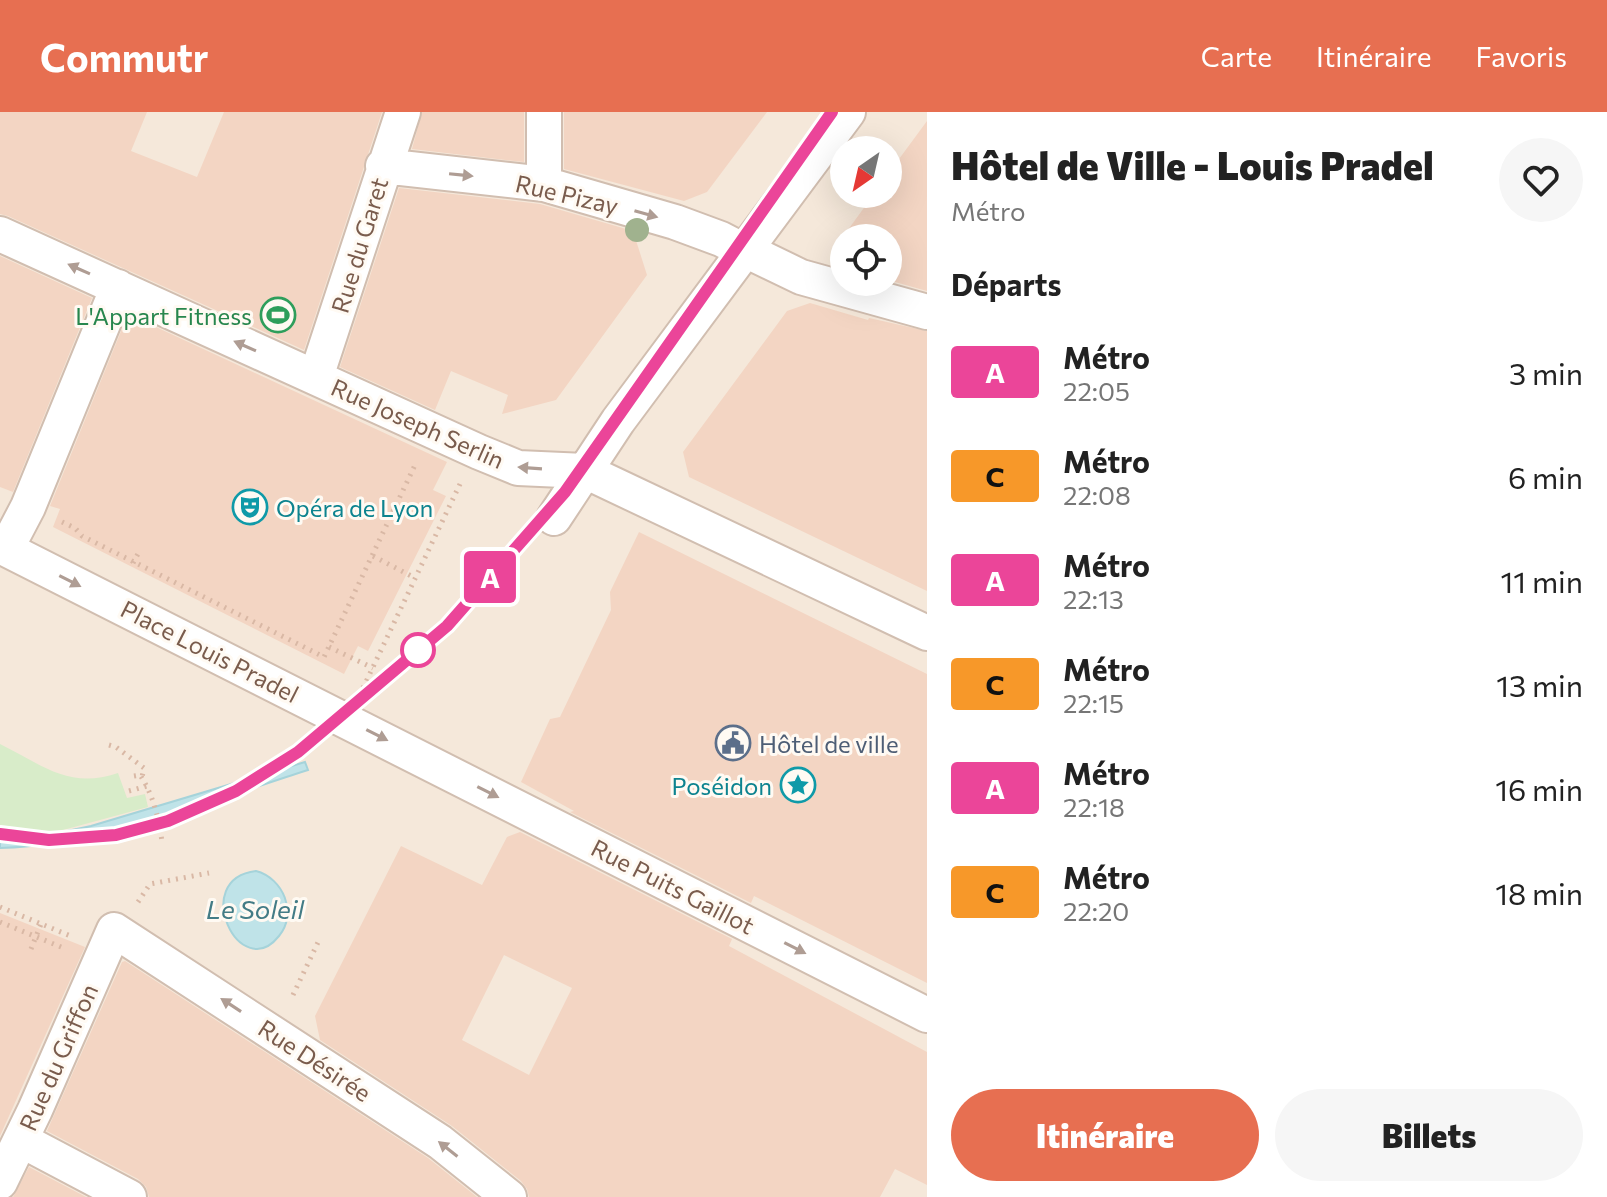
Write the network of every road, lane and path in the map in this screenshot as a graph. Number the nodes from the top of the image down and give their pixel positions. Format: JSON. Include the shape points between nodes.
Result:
{"nodes":[{"id":1,"x":403,"y":112,"type":"edge"},
{"id":2,"x":544,"y":112,"type":"edge"},
{"id":3,"x":848,"y":112,"type":"edge"},
{"id":4,"x":383,"y":166,"type":"junction"},
{"id":5,"x":544,"y":184,"type":"junction"},
{"id":6,"x":0,"y":234,"type":"edge"},
{"id":7,"x":745,"y":251,"type":"junction"},
{"id":8,"x":118,"y":287,"type":"junction"},
{"id":9,"x":927,"y":312,"type":"edge"},
{"id":10,"x":316,"y":377,"type":"junction"},
{"id":11,"x":403,"y":459,"type":"dead end"},
{"id":12,"x":585,"y":471,"type":"junction"},
{"id":13,"x":466,"y":474,"type":"dead end"},
{"id":14,"x":554,"y":518,"type":"dead end"},
{"id":15,"x":72,"y":527,"type":"dead end"},
{"id":16,"x":3,"y":548,"type":"edge"},
{"id":17,"x":140,"y":550,"type":"dead end"},
{"id":18,"x":373,"y":556,"type":"junction"},
{"id":19,"x":133,"y":564,"type":"junction"},
{"id":20,"x":415,"y":578,"type":"junction"},
{"id":21,"x":927,"y":633,"type":"edge"},
{"id":22,"x":329,"y":647,"type":"junction"},
{"id":23,"x":373,"y":668,"type":"junction"},
{"id":24,"x":361,"y":692,"type":"dead end"},
{"id":25,"x":109,"y":745,"type":"dead end"},
{"id":26,"x":419,"y":757,"type":"joint"},
{"id":27,"x":134,"y":776,"type":"dead end"},
{"id":28,"x":142,"y":778,"type":"junction"},
{"id":29,"x":148,"y":786,"type":"junction"},
{"id":30,"x":129,"y":791,"type":"dead end"},
{"id":31,"x":162,"y":842,"type":"dead end"},
{"id":32,"x":209,"y":873,"type":"dead end"},
{"id":33,"x":147,"y":888,"type":"dead end"},
{"id":34,"x":0,"y":907,"type":"edge"},
{"id":35,"x":0,"y":922,"type":"edge"},
{"id":36,"x":41,"y":924,"type":"junction"},
{"id":37,"x":114,"y":930,"type":"joint"},
{"id":38,"x":70,"y":936,"type":"dead end"},
{"id":39,"x":35,"y":937,"type":"junction"},
{"id":40,"x":320,"y":938,"type":"dead end"},
{"id":41,"x":31,"y":949,"type":"dead end"},
{"id":42,"x":66,"y":949,"type":"dead end"},
{"id":43,"x":293,"y":995,"type":"dead end"},
{"id":44,"x":927,"y":1015,"type":"edge"},
{"id":45,"x":21,"y":1140,"type":"junction"},
{"id":46,"x":0,"y":1182,"type":"edge"},
{"id":47,"x":129,"y":1197,"type":"edge"},
{"id":48,"x":509,"y":1197,"type":"edge"}],
"edges":[{"from":1,"to":4,"type":"street","name":"Rue du Garet"},
{"from":2,"to":5,"type":"street"},
{"from":3,"to":7,"type":"street"},
{"from":4,"to":5,"type":"street","name":"Rue Pizay","one_way":true},
{"from":4,"to":10,"type":"street","name":"Rue du Garet"},
{"from":5,"to":7,"type":"street","name":"Rue Pizay","one_way":true,"via":[[675,222]]},
{"from":8,"to":6,"type":"street","name":"Rue Joseph Serlin","one_way":true},
{"from":7,"to":9,"type":"street","name":"Rue Pizay","via":[[801,277]]},
{"from":7,"to":12,"type":"street"},
{"from":10,"to":8,"type":"street","name":"Rue Joseph Serlin","one_way":true},
{"from":8,"to":16,"type":"street","via":[[23,519]]},
{"from":12,"to":10,"type":"street","name":"Rue Joseph Serlin","one_way":true,"via":[[518,468]]},
{"from":11,"to":18,"type":"path","via":[[417,465]]},
{"from":12,"to":14,"type":"street"},
{"from":12,"to":21,"type":"street","name":"Rue Joseph Serlin"},
{"from":13,"to":20,"type":"path"},
{"from":15,"to":19,"type":"path"},
{"from":16,"to":26,"type":"street","name":"Place Louis Pradel","one_way":true},
{"from":17,"to":19,"type":"path"},
{"from":18,"to":20,"type":"path"},
{"from":18,"to":22,"type":"path"},
{"from":19,"to":22,"type":"path","via":[[324,657]]},
{"from":20,"to":23,"type":"path"},
{"from":22,"to":23,"type":"path"},
{"from":23,"to":24,"type":"path"},
{"from":25,"to":28,"type":"path","via":[[144,768]]},
{"from":26,"to":44,"type":"street","name":"Rue Puits Gaillot","one_way":true},
{"from":27,"to":28,"type":"path"},
{"from":28,"to":29,"type":"path"},
{"from":29,"to":30,"type":"path"},
{"from":29,"to":31,"type":"path"},
{"from":32,"to":33,"type":"path"},
{"from":34,"to":36,"type":"path"},
{"from":35,"to":39,"type":"path"},
{"from":36,"to":38,"type":"path"},
{"from":36,"to":39,"type":"path"},
{"from":37,"to":45,"type":"street","name":"Rue du Griffon"},
{"from":48,"to":37,"type":"street","name":"Rue Désirée","one_way":true,"via":[[440,1142]]},
{"from":39,"to":41,"type":"path"},
{"from":39,"to":42,"type":"path"},
{"from":40,"to":43,"type":"path"},
{"from":45,"to":46,"type":"street","name":"Rue du Griffon"},
{"from":45,"to":47,"type":"street"}]}
